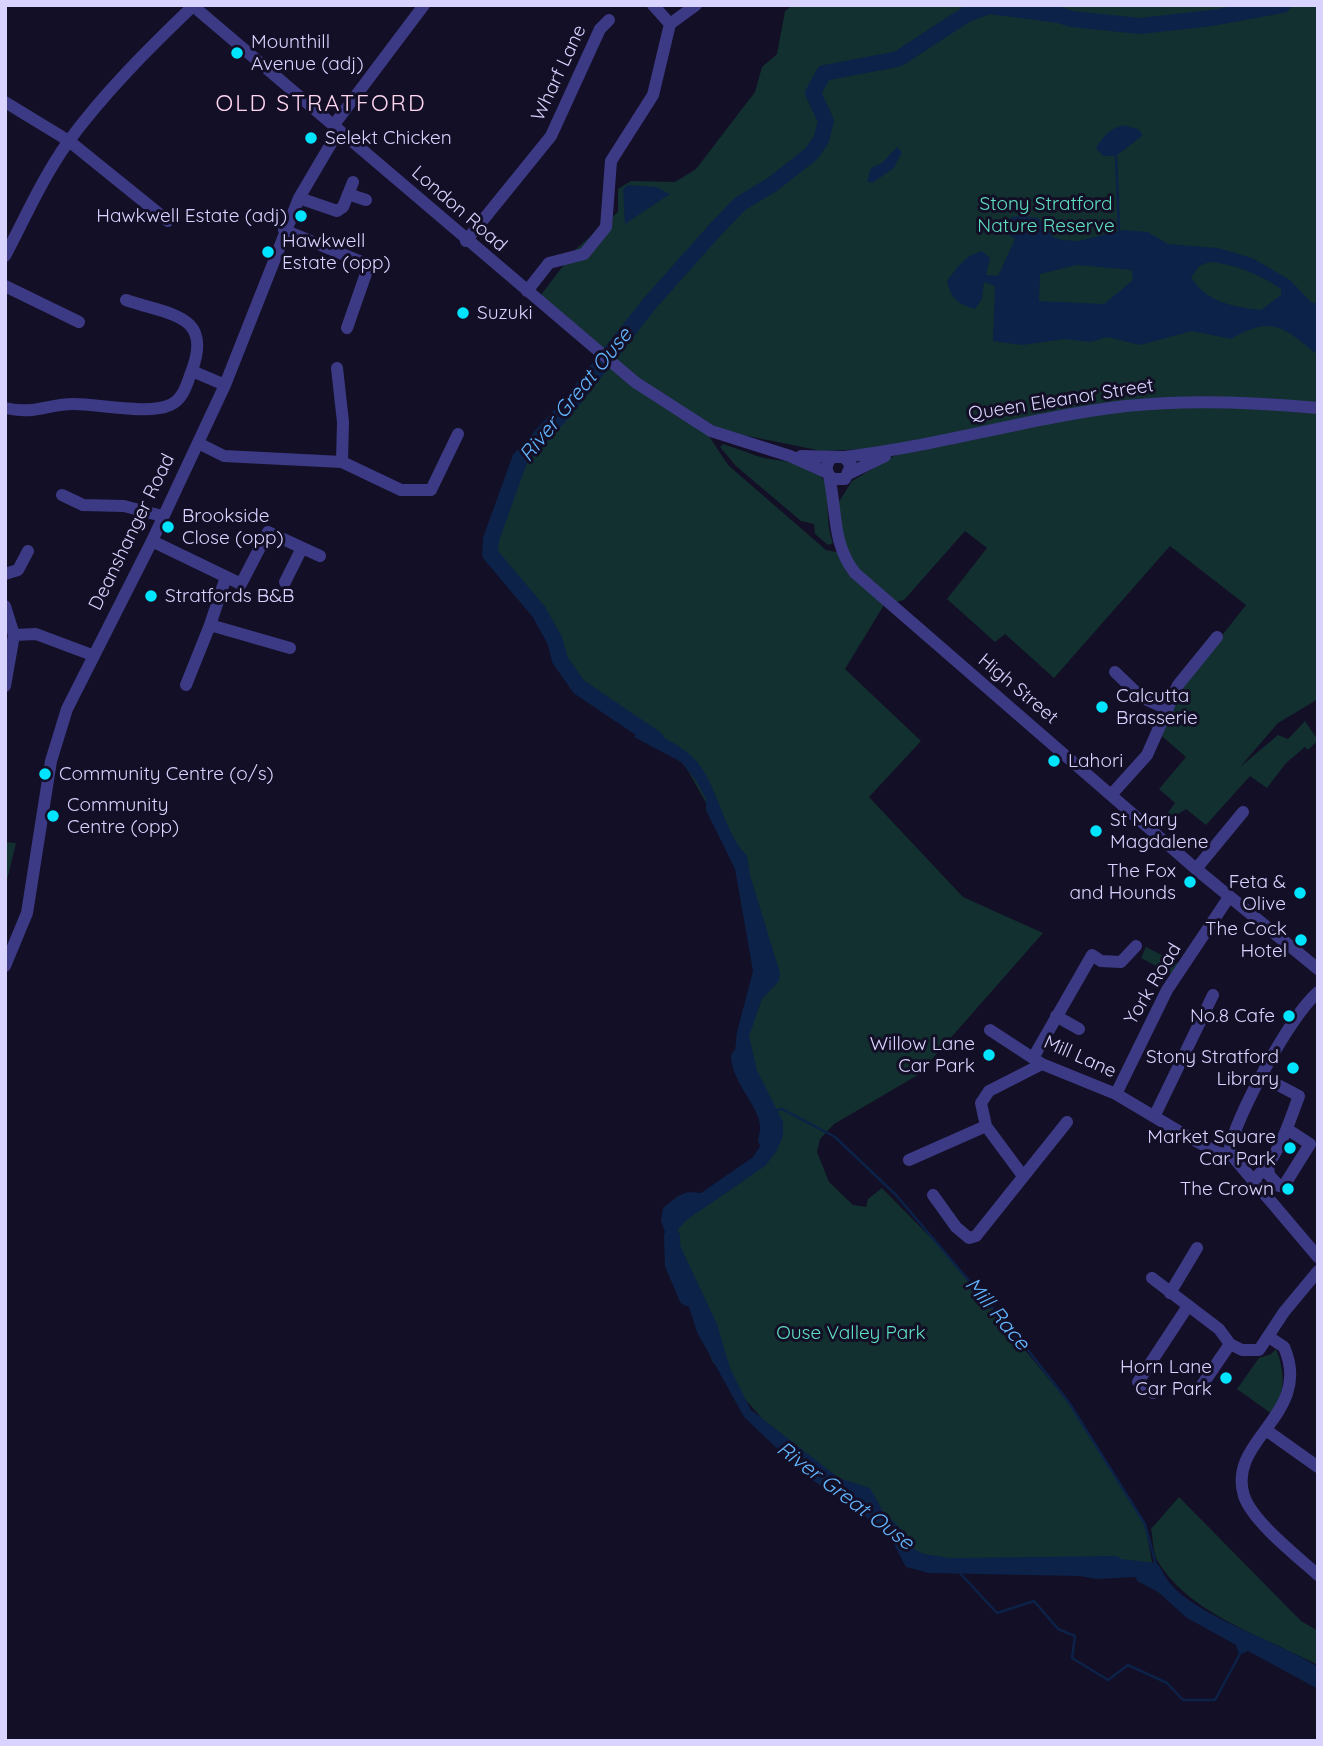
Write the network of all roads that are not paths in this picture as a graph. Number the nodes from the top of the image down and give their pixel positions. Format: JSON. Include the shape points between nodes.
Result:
{"nodes":[{"id":1,"x":424,"y":5,"type":"edge"},
{"id":2,"x":653,"y":5,"type":"edge"},
{"id":3,"x":696,"y":5,"type":"edge"},
{"id":4,"x":192,"y":6,"type":"edge"},
{"id":5,"x":609,"y":20,"type":"dead end"},
{"id":6,"x":670,"y":24,"type":"junction"},
{"id":7,"x":5,"y":102,"type":"edge"},
{"id":8,"x":336,"y":128,"type":"junction"},
{"id":9,"x":69,"y":141,"type":"junction"},
{"id":10,"x":299,"y":198,"type":"junction"},
{"id":11,"x":366,"y":200,"type":"dead end"},
{"id":12,"x":168,"y":220,"type":"dead end"},
{"id":13,"x":284,"y":230,"type":"junction"},
{"id":14,"x":467,"y":241,"type":"junction"},
{"id":15,"x":5,"y":256,"type":"edge"},
{"id":16,"x":5,"y":286,"type":"edge"},
{"id":17,"x":527,"y":291,"type":"junction"},
{"id":18,"x":126,"y":300,"type":"dead end"},
{"id":19,"x":79,"y":322,"type":"dead end"},
{"id":20,"x":347,"y":328,"type":"dead end"},
{"id":21,"x":337,"y":368,"type":"dead end"},
{"id":22,"x":192,"y":371,"type":"junction"},
{"id":23,"x":635,"y":382,"type":"joint"},
{"id":24,"x":225,"y":386,"type":"junction"},
{"id":25,"x":5,"y":408,"type":"edge"},
{"id":26,"x":1318,"y":408,"type":"edge"},
{"id":27,"x":458,"y":434,"type":"dead end"},
{"id":28,"x":198,"y":443,"type":"junction"},
{"id":29,"x":895,"y":451,"type":"junction"},
{"id":30,"x":790,"y":456,"type":"junction"},
{"id":31,"x":837,"y":457,"type":"junction"},
{"id":32,"x":342,"y":462,"type":"junction"},
{"id":33,"x":828,"y":475,"type":"junction"},
{"id":34,"x":847,"y":476,"type":"junction"},
{"id":35,"x":62,"y":495,"type":"dead end"},
{"id":36,"x":835,"y":508,"type":"junction"},
{"id":37,"x":162,"y":516,"type":"junction"},
{"id":38,"x":152,"y":541,"type":"junction"},
{"id":39,"x":302,"y":548,"type":"junction"},
{"id":40,"x":29,"y":551,"type":"dead end"},
{"id":41,"x":320,"y":556,"type":"dead end"},
{"id":42,"x":5,"y":574,"type":"edge"},
{"id":43,"x":226,"y":577,"type":"junction"},
{"id":44,"x":285,"y":582,"type":"dead end"},
{"id":45,"x":5,"y":607,"type":"edge"},
{"id":46,"x":210,"y":625,"type":"junction"},
{"id":47,"x":13,"y":635,"type":"junction"},
{"id":48,"x":1217,"y":637,"type":"dead end"},
{"id":49,"x":290,"y":648,"type":"dead end"},
{"id":50,"x":92,"y":655,"type":"junction"},
{"id":51,"x":1115,"y":672,"type":"dead end"},
{"id":52,"x":186,"y":685,"type":"dead end"},
{"id":53,"x":5,"y":686,"type":"edge"},
{"id":54,"x":1165,"y":708,"type":"junction"},
{"id":55,"x":1111,"y":795,"type":"junction"},
{"id":56,"x":1243,"y":812,"type":"dead end"},
{"id":57,"x":1196,"y":869,"type":"junction"},
{"id":58,"x":1229,"y":897,"type":"junction"},
{"id":59,"x":1136,"y":946,"type":"dead end"},
{"id":60,"x":5,"y":966,"type":"edge"},
{"id":61,"x":1318,"y":969,"type":"edge"},
{"id":62,"x":1318,"y":992,"type":"edge"},
{"id":63,"x":1213,"y":995,"type":"dead end"},
{"id":64,"x":1056,"y":1016,"type":"junction"},
{"id":65,"x":1079,"y":1029,"type":"dead end"},
{"id":66,"x":990,"y":1030,"type":"dead end"},
{"id":67,"x":1037,"y":1061,"type":"junction"},
{"id":68,"x":1280,"y":1086,"type":"dead end"},
{"id":69,"x":1116,"y":1094,"type":"junction"},
{"id":70,"x":1155,"y":1115,"type":"junction"},
{"id":71,"x":1067,"y":1122,"type":"dead end"},
{"id":72,"x":986,"y":1126,"type":"junction"},
{"id":73,"x":1287,"y":1129,"type":"junction"},
{"id":74,"x":1317,"y":1130,"type":"edge"},
{"id":75,"x":1309,"y":1143,"type":"junction"},
{"id":76,"x":914,"y":1153,"type":"dead end"},
{"id":77,"x":1230,"y":1156,"type":"junction"},
{"id":78,"x":1268,"y":1166,"type":"junction"},
{"id":79,"x":1023,"y":1176,"type":"junction"},
{"id":80,"x":1254,"y":1179,"type":"junction"},
{"id":81,"x":933,"y":1195,"type":"dead end"},
{"id":82,"x":1197,"y":1248,"type":"dead end"},
{"id":83,"x":1318,"y":1256,"type":"edge"},
{"id":84,"x":1318,"y":1271,"type":"edge"},
{"id":85,"x":1152,"y":1278,"type":"dead end"},
{"id":86,"x":1170,"y":1293,"type":"junction"},
{"id":87,"x":1188,"y":1306,"type":"junction"},
{"id":88,"x":1269,"y":1337,"type":"junction"},
{"id":89,"x":1230,"y":1344,"type":"junction"},
{"id":90,"x":1127,"y":1374,"type":"dead end"},
{"id":91,"x":1139,"y":1382,"type":"junction"},
{"id":92,"x":1200,"y":1388,"type":"dead end"},
{"id":93,"x":1153,"y":1393,"type":"dead end"},
{"id":94,"x":1266,"y":1430,"type":"junction"},
{"id":95,"x":1318,"y":1467,"type":"edge"},
{"id":96,"x":1318,"y":1575,"type":"edge"}],
"edges":[{"from":1,"to":8,"type":"street","name":"Deanshanger Road"},
{"from":2,"to":6,"type":"street"},
{"from":3,"to":6,"type":"street"},
{"from":4,"to":8,"type":"street","name":"London Road"},
{"from":4,"to":9,"type":"street"},
{"from":5,"to":14,"type":"street","name":"Wharf Lane","via":[[600,29],[551,136]]},
{"from":6,"to":17,"type":"street","via":[[653,95],[611,161],[606,227],[584,254],[550,263]]},
{"from":7,"to":9,"type":"street"},
{"from":8,"to":10,"type":"street","name":"Deanshanger Road"},
{"from":8,"to":14,"type":"street","name":"London Road"},
{"from":9,"to":12,"type":"street"},
{"from":9,"to":15,"type":"street"},
{"from":10,"to":11,"type":"street","via":[[337,211],[344,207],[351,188]]},
{"from":10,"to":13,"type":"street","name":"Deanshanger Road"},
{"from":13,"to":20,"type":"street","via":[[369,265]]},
{"from":13,"to":24,"type":"street","name":"Deanshanger Road"},
{"from":14,"to":17,"type":"street","name":"London Road"},
{"from":16,"to":19,"type":"street"},
{"from":17,"to":23,"type":"street","name":"London Road"},
{"from":18,"to":22,"type":"street","via":[[187,321],[196,330],[200,349]]},
{"from":21,"to":32,"type":"street"},
{"from":22,"to":24,"type":"street"},
{"from":22,"to":25,"type":"street","via":[[177,401],[163,408],[71,404],[38,412]]},
{"from":23,"to":30,"type":"street","name":"Queen Eleanor Street","via":[[711,431]]},
{"from":24,"to":28,"type":"street","name":"Deanshanger Road"},
{"from":26,"to":29,"type":"street","name":"Queen Eleanor Street","via":[[1236,402],[1128,406],[1023,422]]},
{"from":27,"to":32,"type":"street","via":[[432,490],[401,490]]},
{"from":28,"to":32,"type":"street","via":[[223,456]]},
{"from":28,"to":37,"type":"street","name":"Deanshanger Road"},
{"from":29,"to":31,"type":"street","name":"Queen Eleanor Street"},
{"from":29,"to":34,"type":"street","name":"Queen Eleanor Street"},
{"from":30,"to":31,"type":"street","name":"Queen Eleanor Street"},
{"from":30,"to":33,"type":"street","name":"Queen Eleanor Street"},
{"from":31,"to":33,"type":"street","via":[[827,465]]},
{"from":31,"to":34,"type":"street","via":[[849,462]]},
{"from":33,"to":34,"type":"street","via":[[833,479]]},
{"from":33,"to":36,"type":"street"},
{"from":34,"to":36,"type":"street"},
{"from":35,"to":37,"type":"street","via":[[83,505],[124,506]]},
{"from":36,"to":55,"type":"street","name":"High Street","via":[[841,553],[855,573]]},
{"from":37,"to":38,"type":"street","name":"Deanshanger Road"},
{"from":38,"to":43,"type":"street"},
{"from":38,"to":50,"type":"street","name":"Deanshanger Road"},
{"from":39,"to":41,"type":"street"},
{"from":39,"to":43,"type":"street","via":[[268,532],[241,584]]},
{"from":39,"to":44,"type":"street"},
{"from":40,"to":42,"type":"street","via":[[18,570]]},
{"from":43,"to":46,"type":"street"},
{"from":45,"to":47,"type":"street"},
{"from":46,"to":49,"type":"street"},
{"from":46,"to":52,"type":"street"},
{"from":47,"to":50,"type":"street","via":[[36,634]]},
{"from":47,"to":53,"type":"street"},
{"from":48,"to":54,"type":"street"},
{"from":50,"to":60,"type":"street","name":"Deanshanger Road","via":[[56,740],[27,913]]},
{"from":51,"to":54,"type":"street","via":[[1141,698]]},
{"from":54,"to":55,"type":"street","via":[[1147,755]]},
{"from":55,"to":57,"type":"street","name":"High Street"},
{"from":56,"to":57,"type":"street"},
{"from":57,"to":58,"type":"street","name":"High Street"},
{"from":58,"to":61,"type":"street","name":"High Street"},
{"from":58,"to":69,"type":"street","name":"York Road","via":[[1167,990]]},
{"from":59,"to":64,"type":"street","via":[[1121,962],[1101,961],[1091,955]]},
{"from":62,"to":77,"type":"street","via":[[1300,1010],[1264,1072],[1231,1144]]},
{"from":63,"to":70,"type":"street"},
{"from":64,"to":65,"type":"street"},
{"from":64,"to":67,"type":"street"},
{"from":66,"to":67,"type":"street","name":"Mill Lane"},
{"from":67,"to":69,"type":"street","name":"Mill Lane"},
{"from":67,"to":72,"type":"street","via":[[989,1091],[981,1103]]},
{"from":68,"to":73,"type":"street","via":[[1299,1096]]},
{"from":69,"to":70,"type":"street","name":"Mill Lane"},
{"from":70,"to":77,"type":"street","name":"Mill Lane"},
{"from":71,"to":79,"type":"street"},
{"from":72,"to":76,"type":"street"},
{"from":72,"to":79,"type":"street"},
{"from":73,"to":75,"type":"street"},
{"from":73,"to":78,"type":"street"},
{"from":74,"to":75,"type":"street"},
{"from":75,"to":78,"type":"street","via":[[1285,1184],[1274,1182]]},
{"from":77,"to":80,"type":"street"},
{"from":78,"to":80,"type":"street"},
{"from":79,"to":81,"type":"street","via":[[976,1236],[969,1238]]},
{"from":80,"to":83,"type":"street"},
{"from":82,"to":86,"type":"street"},
{"from":84,"to":88,"type":"street"},
{"from":85,"to":86,"type":"street"},
{"from":86,"to":87,"type":"street"},
{"from":87,"to":89,"type":"street","via":[[1219,1329]]},
{"from":87,"to":91,"type":"street"},
{"from":88,"to":89,"type":"street","via":[[1259,1350]]},
{"from":88,"to":94,"type":"street","via":[[1284,1347],[1290,1383],[1287,1402]]},
{"from":89,"to":92,"type":"street"},
{"from":90,"to":91,"type":"street"},
{"from":91,"to":93,"type":"street"},
{"from":94,"to":95,"type":"street"},
{"from":94,"to":96,"type":"street","via":[[1250,1451],[1242,1473],[1244,1495],[1254,1514]]}]}
